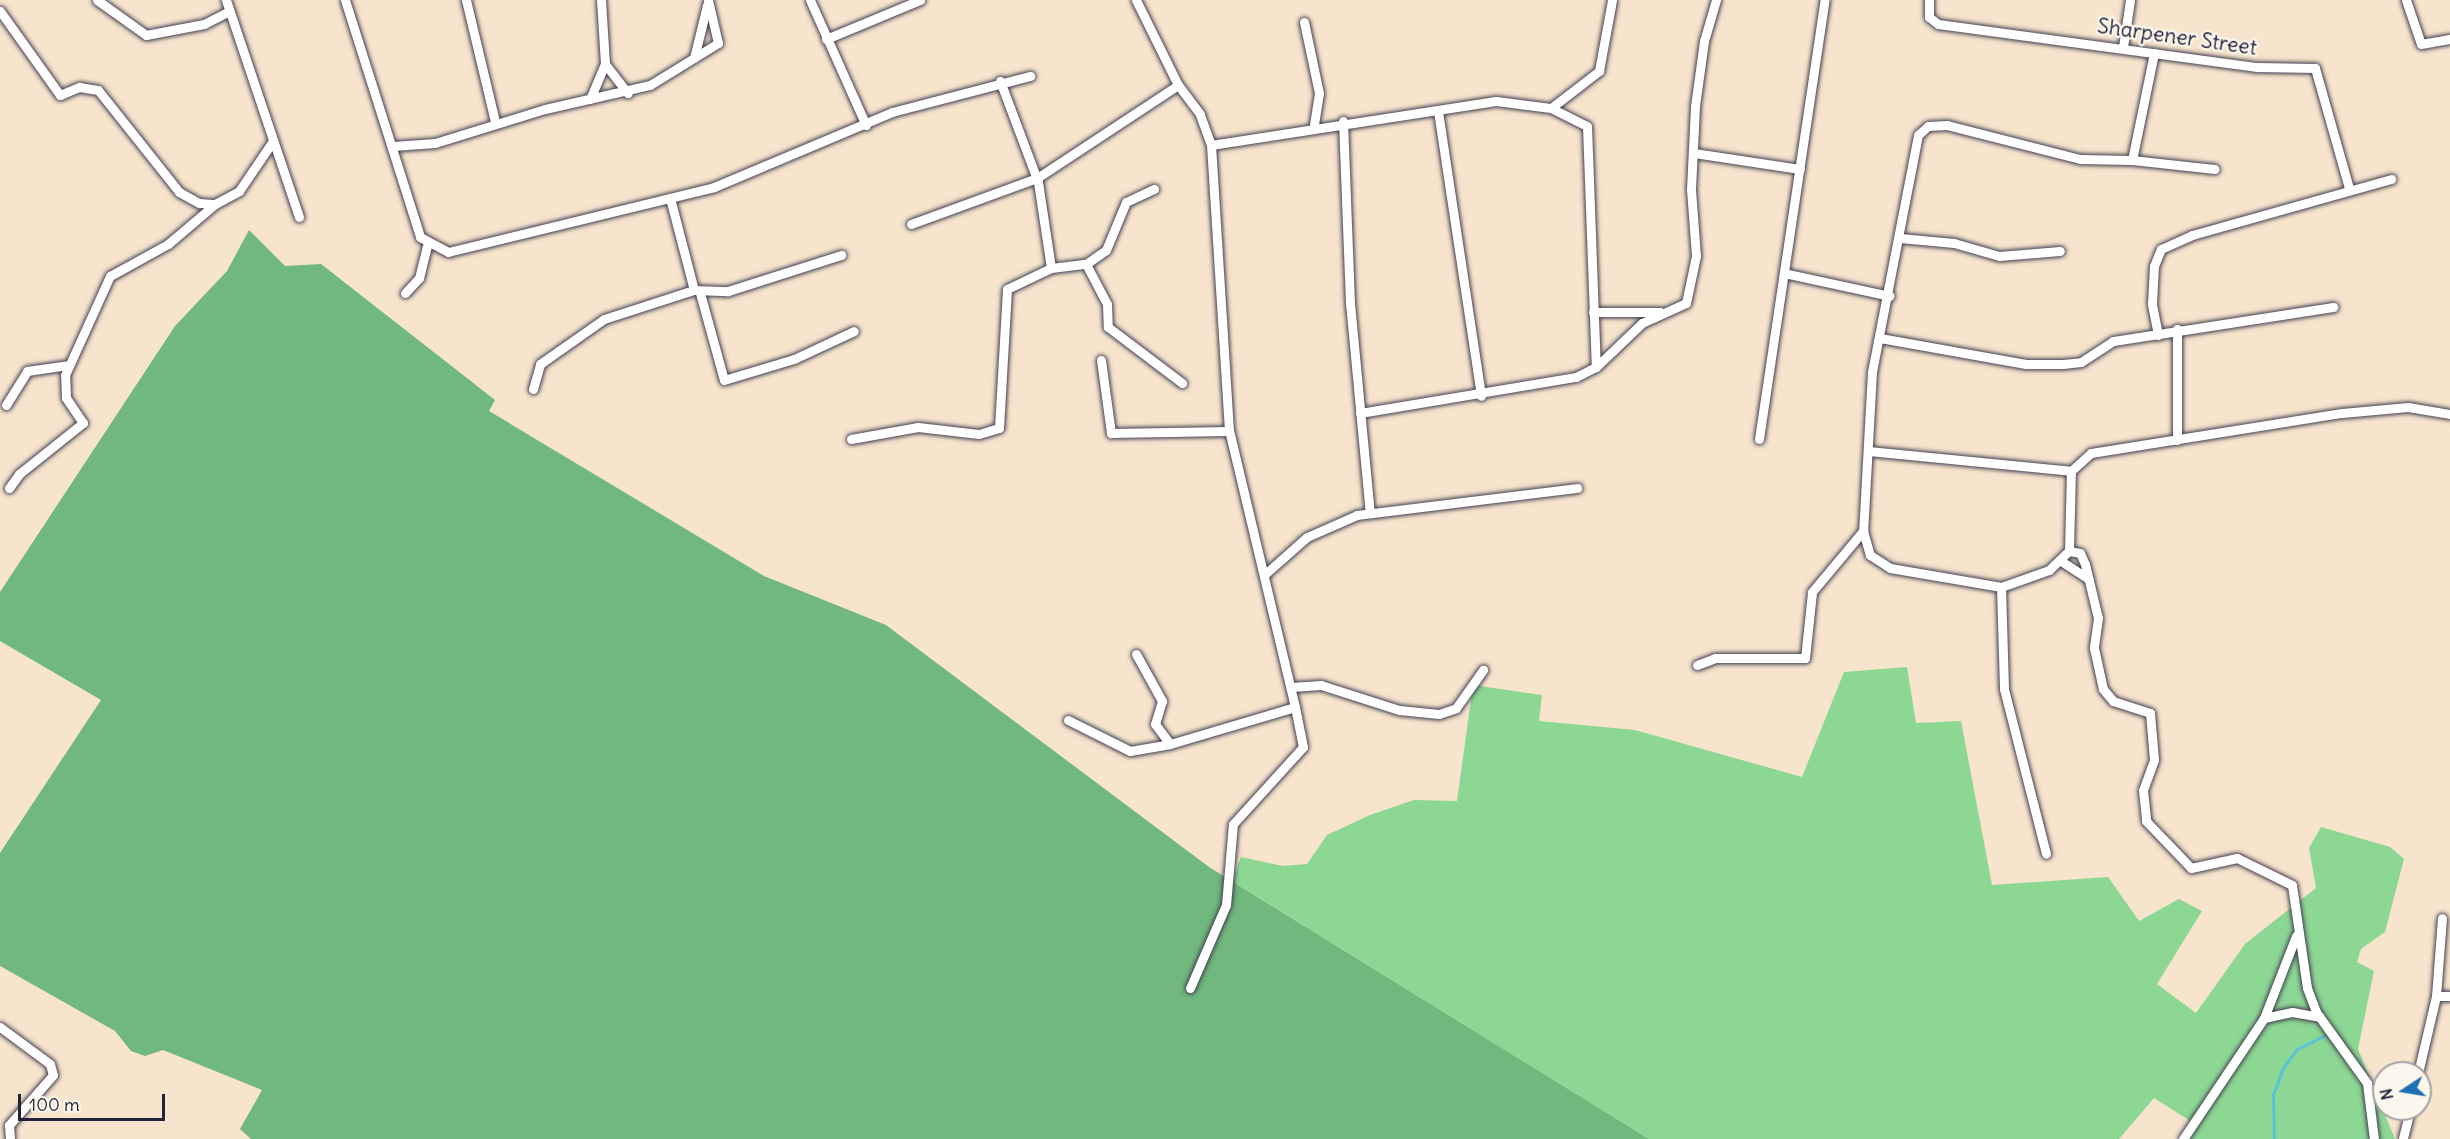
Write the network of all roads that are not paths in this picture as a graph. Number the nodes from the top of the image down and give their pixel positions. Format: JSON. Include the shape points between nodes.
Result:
{"nodes":[{"id":1,"x":97,"y":0,"type":"edge"},
{"id":2,"x":226,"y":0,"type":"edge"},
{"id":3,"x":345,"y":0,"type":"edge"},
{"id":4,"x":466,"y":0,"type":"edge"},
{"id":5,"x":601,"y":0,"type":"edge"},
{"id":6,"x":810,"y":0,"type":"edge"},
{"id":7,"x":920,"y":0,"type":"edge"},
{"id":8,"x":1136,"y":0,"type":"edge"},
{"id":9,"x":1612,"y":0,"type":"edge"},
{"id":10,"x":1716,"y":0,"type":"edge"},
{"id":11,"x":1825,"y":0,"type":"edge"},
{"id":12,"x":1929,"y":0,"type":"edge"},
{"id":13,"x":2130,"y":0,"type":"edge"},
{"id":14,"x":2406,"y":0,"type":"edge"},
{"id":15,"x":708,"y":1,"type":"edge"},
{"id":16,"x":0,"y":11,"type":"edge"},
{"id":17,"x":229,"y":11,"type":"junction"},
{"id":18,"x":1304,"y":22,"type":"dead end"},
{"id":19,"x":826,"y":39,"type":"junction"},
{"id":20,"x":2450,"y":39,"type":"edge"},
{"id":21,"x":2123,"y":47,"type":"junction"},
{"id":22,"x":2154,"y":52,"type":"junction"},
{"id":23,"x":605,"y":64,"type":"junction"},
{"id":24,"x":689,"y":64,"type":"junction"},
{"id":25,"x":1030,"y":76,"type":"dead end"},
{"id":26,"x":1000,"y":81,"type":"junction"},
{"id":27,"x":1178,"y":85,"type":"junction"},
{"id":28,"x":628,"y":93,"type":"junction"},
{"id":29,"x":590,"y":99,"type":"junction"},
{"id":30,"x":1319,"y":106,"type":"junction"},
{"id":31,"x":1551,"y":108,"type":"junction"},
{"id":32,"x":1438,"y":111,"type":"junction"},
{"id":33,"x":1343,"y":121,"type":"junction"},
{"id":34,"x":495,"y":122,"type":"junction"},
{"id":35,"x":1332,"y":123,"type":"junction"},
{"id":36,"x":866,"y":125,"type":"junction"},
{"id":37,"x":1314,"y":125,"type":"junction"},
{"id":38,"x":273,"y":141,"type":"junction"},
{"id":39,"x":1211,"y":145,"type":"junction"},
{"id":40,"x":393,"y":146,"type":"junction"},
{"id":41,"x":1694,"y":153,"type":"junction"},
{"id":42,"x":2132,"y":160,"type":"junction"},
{"id":43,"x":2214,"y":169,"type":"dead end"},
{"id":44,"x":1800,"y":170,"type":"junction"},
{"id":45,"x":1037,"y":178,"type":"junction"},
{"id":46,"x":2391,"y":179,"type":"dead end"},
{"id":47,"x":2349,"y":188,"type":"junction"},
{"id":48,"x":1154,"y":189,"type":"dead end"},
{"id":49,"x":670,"y":198,"type":"junction"},
{"id":50,"x":214,"y":204,"type":"junction"},
{"id":51,"x":299,"y":217,"type":"dead end"},
{"id":52,"x":911,"y":224,"type":"dead end"},
{"id":53,"x":1900,"y":238,"type":"junction"},
{"id":54,"x":428,"y":245,"type":"junction"},
{"id":55,"x":2060,"y":251,"type":"dead end"},
{"id":56,"x":841,"y":255,"type":"dead end"},
{"id":57,"x":1086,"y":264,"type":"junction"},
{"id":58,"x":1051,"y":268,"type":"junction"},
{"id":59,"x":1784,"y":273,"type":"junction"},
{"id":60,"x":697,"y":291,"type":"junction"},
{"id":61,"x":405,"y":293,"type":"dead end"},
{"id":62,"x":1890,"y":296,"type":"junction"},
{"id":63,"x":2333,"y":308,"type":"dead end"},
{"id":64,"x":1593,"y":312,"type":"junction"},
{"id":65,"x":1662,"y":312,"type":"junction"},
{"id":66,"x":2176,"y":329,"type":"junction"},
{"id":67,"x":854,"y":331,"type":"dead end"},
{"id":68,"x":2158,"y":335,"type":"junction"},
{"id":69,"x":1880,"y":338,"type":"junction"},
{"id":70,"x":1101,"y":360,"type":"dead end"},
{"id":71,"x":68,"y":365,"type":"junction"},
{"id":72,"x":1596,"y":368,"type":"junction"},
{"id":73,"x":1182,"y":383,"type":"dead end"},
{"id":74,"x":533,"y":389,"type":"dead end"},
{"id":75,"x":1481,"y":396,"type":"junction"},
{"id":76,"x":6,"y":405,"type":"dead end"},
{"id":77,"x":1360,"y":413,"type":"junction"},
{"id":78,"x":2450,"y":414,"type":"edge"},
{"id":79,"x":1229,"y":431,"type":"junction"},
{"id":80,"x":851,"y":439,"type":"dead end"},
{"id":81,"x":1759,"y":440,"type":"dead end"},
{"id":82,"x":2177,"y":440,"type":"junction"},
{"id":83,"x":1868,"y":451,"type":"junction"},
{"id":84,"x":2071,"y":471,"type":"junction"},
{"id":85,"x":9,"y":488,"type":"dead end"},
{"id":86,"x":1576,"y":488,"type":"dead end"},
{"id":87,"x":1370,"y":513,"type":"junction"},
{"id":88,"x":1863,"y":531,"type":"junction"},
{"id":89,"x":2069,"y":551,"type":"junction"},
{"id":90,"x":2061,"y":561,"type":"junction"},
{"id":91,"x":1264,"y":575,"type":"junction"},
{"id":92,"x":2089,"y":579,"type":"junction"},
{"id":93,"x":2001,"y":587,"type":"junction"},
{"id":94,"x":1136,"y":654,"type":"dead end"},
{"id":95,"x":1697,"y":665,"type":"dead end"},
{"id":96,"x":1483,"y":670,"type":"dead end"},
{"id":97,"x":1291,"y":687,"type":"junction"},
{"id":98,"x":1295,"y":707,"type":"junction"},
{"id":99,"x":1068,"y":720,"type":"dead end"},
{"id":100,"x":1170,"y":744,"type":"junction"},
{"id":101,"x":2046,"y":854,"type":"dead end"},
{"id":102,"x":2442,"y":918,"type":"dead end"},
{"id":103,"x":2296,"y":934,"type":"junction"},
{"id":104,"x":1190,"y":988,"type":"dead end"},
{"id":105,"x":2436,"y":996,"type":"junction"},
{"id":106,"x":2450,"y":996,"type":"edge"},
{"id":107,"x":2320,"y":1017,"type":"junction"},
{"id":108,"x":2264,"y":1018,"type":"junction"},
{"id":109,"x":0,"y":1027,"type":"edge"},
{"id":110,"x":2421,"y":1061,"type":"edge"},
{"id":111,"x":2407,"y":1121,"type":"edge"},
{"id":112,"x":2403,"y":1138,"type":"edge"},
{"id":113,"x":9,"y":1139,"type":"edge"},
{"id":114,"x":2183,"y":1139,"type":"edge"},
{"id":115,"x":2374,"y":1139,"type":"edge"}],
"edges":[{"from":1,"to":17,"type":"street","via":[[146,35],[195,27]]},
{"from":2,"to":17,"type":"street"},
{"from":3,"to":40,"type":"street"},
{"from":4,"to":34,"type":"street"},
{"from":5,"to":23,"type":"street"},
{"from":6,"to":19,"type":"street"},
{"from":7,"to":19,"type":"street"},
{"from":8,"to":27,"type":"street"},
{"from":9,"to":31,"type":"street","via":[[1599,71]]},
{"from":10,"to":41,"type":"street","via":[[1704,41]]},
{"from":11,"to":44,"type":"street"},
{"from":12,"to":21,"type":"street","name":"Sharpener Street","via":[[1929,17],[1938,24]]},
{"from":13,"to":21,"type":"street"},
{"from":14,"to":20,"type":"street","via":[[2421,44]]},
{"from":15,"to":24,"type":"street","via":[[700,48]]},
{"from":15,"to":24,"type":"street","via":[[717,43]]},
{"from":16,"to":50,"type":"street","via":[[60,95],[79,87],[98,90],[179,192]]},
{"from":17,"to":38,"type":"street"},
{"from":18,"to":30,"type":"street"},
{"from":19,"to":36,"type":"street"},
{"from":21,"to":22,"type":"street","name":"Sharpener Street"},
{"from":22,"to":42,"type":"street"},
{"from":22,"to":47,"type":"street","name":"Sharpener Street","via":[[2257,67],[2315,68]]},
{"from":23,"to":28,"type":"street"},
{"from":23,"to":29,"type":"street"},
{"from":24,"to":28,"type":"street"},
{"from":25,"to":26,"type":"street"},
{"from":26,"to":36,"type":"street"},
{"from":26,"to":45,"type":"street"},
{"from":27,"to":39,"type":"street","via":[[1200,114]]},
{"from":27,"to":45,"type":"street"},
{"from":28,"to":29,"type":"street"},
{"from":29,"to":34,"type":"street"},
{"from":30,"to":35,"type":"street"},
{"from":30,"to":37,"type":"street"},
{"from":31,"to":32,"type":"street","via":[[1496,101]]},
{"from":31,"to":64,"type":"street","via":[[1587,126]]},
{"from":32,"to":33,"type":"street"},
{"from":32,"to":75,"type":"street"},
{"from":33,"to":35,"type":"street"},
{"from":33,"to":77,"type":"street","via":[[1344,217]]},
{"from":34,"to":40,"type":"street","via":[[435,143]]},
{"from":35,"to":37,"type":"street"},
{"from":36,"to":49,"type":"street","via":[[767,169]]},
{"from":37,"to":39,"type":"street"},
{"from":38,"to":50,"type":"street","via":[[245,185]]},
{"from":38,"to":51,"type":"street"},
{"from":39,"to":79,"type":"street"},
{"from":40,"to":54,"type":"street","via":[[405,197]]},
{"from":41,"to":44,"type":"street"},
{"from":41,"to":65,"type":"street","via":[[1695,282],[1686,303]]},
{"from":42,"to":43,"type":"street"},
{"from":42,"to":53,"type":"street","via":[[2080,159],[1969,129],[1928,126],[1918,135]]},
{"from":44,"to":59,"type":"street"},
{"from":45,"to":52,"type":"street"},
{"from":45,"to":58,"type":"street"},
{"from":46,"to":47,"type":"street"},
{"from":47,"to":68,"type":"street","via":[[2161,249],[2154,266],[2152,304]]},
{"from":48,"to":57,"type":"street","via":[[1126,201],[1106,250]]},
{"from":49,"to":54,"type":"street","via":[[459,253]]},
{"from":49,"to":60,"type":"street"},
{"from":50,"to":71,"type":"street","via":[[168,244],[110,276]]},
{"from":53,"to":55,"type":"street","via":[[1954,243],[1999,256]]},
{"from":53,"to":62,"type":"street"},
{"from":54,"to":61,"type":"street","via":[[419,278]]},
{"from":56,"to":60,"type":"street","via":[[728,291]]},
{"from":57,"to":58,"type":"street"},
{"from":57,"to":73,"type":"street","via":[[1107,304],[1108,327]]},
{"from":58,"to":80,"type":"street","via":[[1007,289],[999,428],[979,434],[918,427]]},
{"from":59,"to":62,"type":"street"},
{"from":59,"to":81,"type":"street"},
{"from":60,"to":67,"type":"street","via":[[724,380],[794,359]]},
{"from":60,"to":74,"type":"street","via":[[637,305],[579,334],[540,364]]},
{"from":62,"to":69,"type":"street"},
{"from":63,"to":66,"type":"street"},
{"from":64,"to":65,"type":"street"},
{"from":64,"to":72,"type":"street"},
{"from":65,"to":72,"type":"street"},
{"from":66,"to":68,"type":"street"},
{"from":66,"to":82,"type":"street"},
{"from":68,"to":69,"type":"street","via":[[2114,341],[2081,362],[2063,364],[2026,364]]},
{"from":69,"to":83,"type":"street","via":[[1872,372]]},
{"from":70,"to":79,"type":"street","via":[[1111,433]]},
{"from":71,"to":76,"type":"street","via":[[27,371]]},
{"from":71,"to":85,"type":"street","via":[[66,398],[83,423],[19,474]]},
{"from":72,"to":75,"type":"street","via":[[1576,377]]},
{"from":75,"to":77,"type":"street"},
{"from":77,"to":87,"type":"street"},
{"from":78,"to":82,"type":"street","via":[[2408,406],[2342,412]]},
{"from":79,"to":91,"type":"street"},
{"from":82,"to":84,"type":"street","via":[[2091,453]]},
{"from":83,"to":84,"type":"street"},
{"from":83,"to":88,"type":"street"},
{"from":84,"to":89,"type":"street"},
{"from":86,"to":87,"type":"street","via":[[1446,500]]},
{"from":87,"to":91,"type":"street","via":[[1307,537]]},
{"from":88,"to":93,"type":"street","via":[[1870,555],[1879,564]]},
{"from":88,"to":95,"type":"street","via":[[1812,592],[1805,658],[1715,658]]},
{"from":89,"to":90,"type":"street"},
{"from":89,"to":92,"type":"street","via":[[2080,553]]},
{"from":90,"to":92,"type":"street"},
{"from":90,"to":93,"type":"street"},
{"from":91,"to":97,"type":"street"},
{"from":92,"to":103,"type":"street","via":[[2098,618],[2094,648],[2103,689],[2113,701],[2144,709],[2152,724],[2154,760],[2143,790],[2146,821],[2190,868],[2237,858],[2292,885],[2298,909]]},
{"from":93,"to":101,"type":"street","via":[[2004,689]]},
{"from":94,"to":100,"type":"street","via":[[1162,700],[1155,724]]},
{"from":96,"to":97,"type":"street","via":[[1456,708],[1439,714],[1400,710],[1321,685]]},
{"from":97,"to":98,"type":"street"},
{"from":98,"to":100,"type":"street"},
{"from":98,"to":104,"type":"street","via":[[1303,747],[1233,825],[1226,905]]},
{"from":99,"to":100,"type":"street","via":[[1130,751]]},
{"from":102,"to":105,"type":"street"},
{"from":103,"to":107,"type":"street","via":[[2304,977]]},
{"from":103,"to":108,"type":"street"},
{"from":105,"to":106,"type":"street"},
{"from":105,"to":110,"type":"street"},
{"from":107,"to":108,"type":"street","via":[[2292,1012]]},
{"from":107,"to":115,"type":"street","via":[[2367,1083]]},
{"from":108,"to":114,"type":"street"},
{"from":109,"to":113,"type":"street","via":[[50,1064],[53,1075],[9,1125]]},
{"from":111,"to":112,"type":"street"}]}
